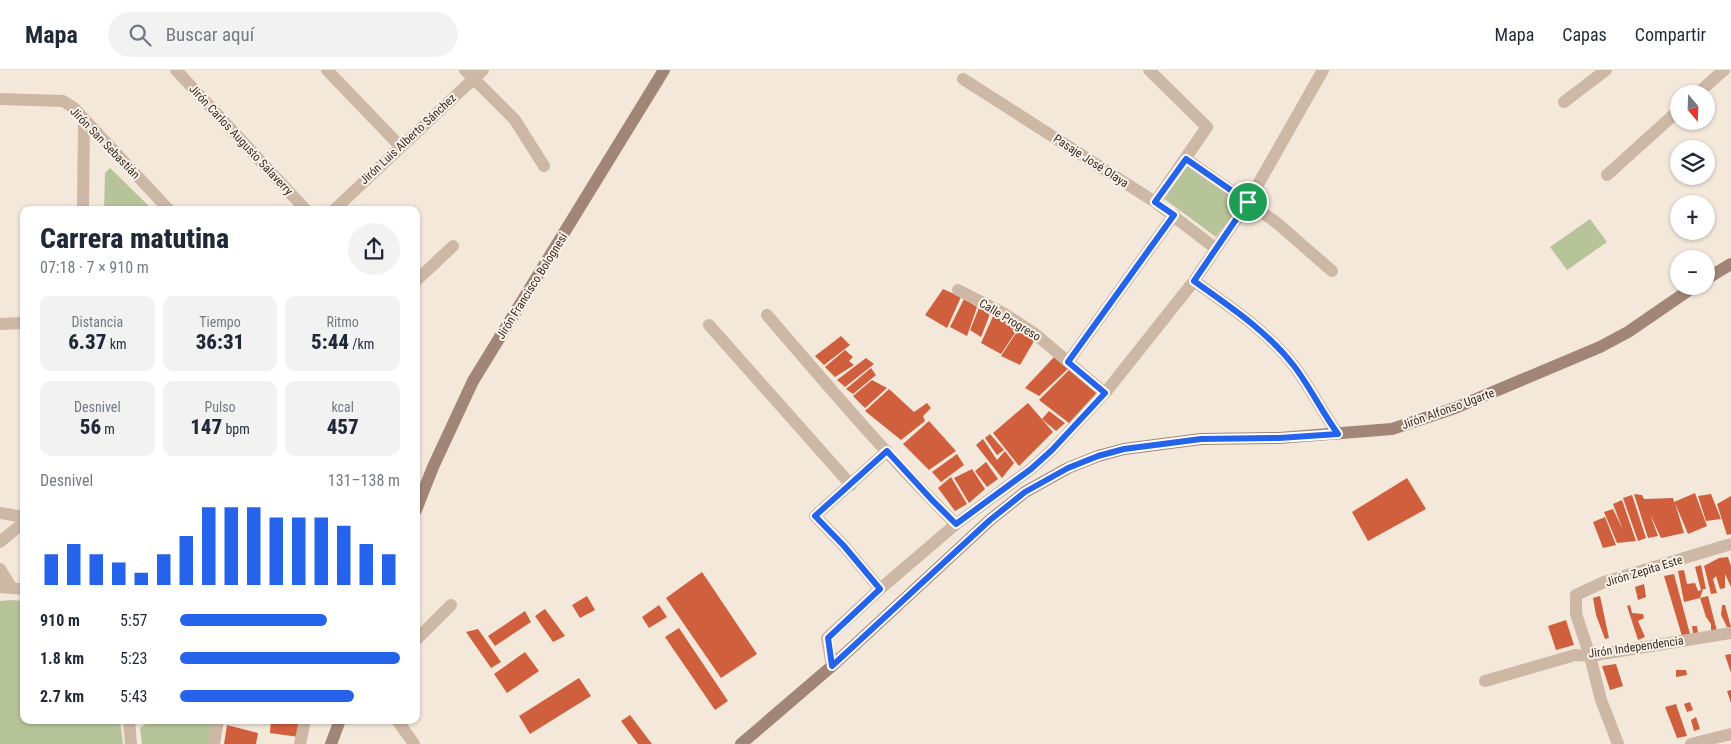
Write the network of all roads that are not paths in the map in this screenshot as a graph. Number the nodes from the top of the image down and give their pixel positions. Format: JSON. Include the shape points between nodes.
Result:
{"nodes":[{"id":1,"x":176,"y":70,"type":"edge"},
{"id":2,"x":326,"y":70,"type":"edge"},
{"id":3,"x":484,"y":70,"type":"edge"},
{"id":4,"x":664,"y":70,"type":"edge"},
{"id":5,"x":1149,"y":70,"type":"edge"},
{"id":6,"x":1323,"y":70,"type":"edge"},
{"id":7,"x":1606,"y":70,"type":"edge"},
{"id":8,"x":1724,"y":70,"type":"edge"},
{"id":9,"x":469,"y":74,"type":"edge"},
{"id":10,"x":963,"y":79,"type":"dead end"},
{"id":11,"x":1707,"y":85,"type":"edge"},
{"id":12,"x":0,"y":99,"type":"edge"},
{"id":13,"x":1564,"y":102,"type":"dead end"},
{"id":14,"x":1670,"y":118,"type":"edge"},
{"id":15,"x":84,"y":119,"type":"junction"},
{"id":16,"x":400,"y":146,"type":"junction"},
{"id":17,"x":1186,"y":159,"type":"junction"},
{"id":18,"x":544,"y":166,"type":"dead end"},
{"id":19,"x":1607,"y":175,"type":"dead end"},
{"id":20,"x":1155,"y":202,"type":"junction"},
{"id":21,"x":1248,"y":202,"type":"junction"},
{"id":22,"x":83,"y":206,"type":"edge"},
{"id":23,"x":165,"y":206,"type":"edge"},
{"id":24,"x":302,"y":206,"type":"edge"},
{"id":25,"x":338,"y":206,"type":"edge"},
{"id":26,"x":1174,"y":215,"type":"junction"},
{"id":27,"x":453,"y":246,"type":"dead end"},
{"id":28,"x":1215,"y":248,"type":"junction"},
{"id":29,"x":1731,"y":264,"type":"edge"},
{"id":30,"x":1332,"y":271,"type":"dead end"},
{"id":31,"x":1715,"y":274,"type":"edge"},
{"id":32,"x":420,"y":277,"type":"edge"},
{"id":33,"x":1194,"y":281,"type":"junction"},
{"id":34,"x":958,"y":290,"type":"dead end"},
{"id":35,"x":1682,"y":295,"type":"edge"},
{"id":36,"x":768,"y":315,"type":"dead end"},
{"id":37,"x":20,"y":323,"type":"edge"},
{"id":38,"x":0,"y":324,"type":"edge"},
{"id":39,"x":709,"y":325,"type":"dead end"},
{"id":40,"x":1068,"y":362,"type":"junction"},
{"id":41,"x":1105,"y":393,"type":"junction"},
{"id":42,"x":1338,"y":434,"type":"junction"},
{"id":43,"x":887,"y":451,"type":"junction"},
{"id":44,"x":851,"y":485,"type":"junction"},
{"id":45,"x":420,"y":500,"type":"edge"},
{"id":46,"x":978,"y":508,"type":"junction"},
{"id":47,"x":0,"y":513,"type":"edge"},
{"id":48,"x":20,"y":517,"type":"edge"},
{"id":49,"x":990,"y":520,"type":"junction"},
{"id":50,"x":956,"y":524,"type":"junction"},
{"id":51,"x":20,"y":525,"type":"edge"},
{"id":52,"x":0,"y":542,"type":"edge"},
{"id":53,"x":1731,"y":544,"type":"edge"},
{"id":54,"x":0,"y":569,"type":"edge"},
{"id":55,"x":12,"y":588,"type":"edge"},
{"id":56,"x":880,"y":589,"type":"junction"},
{"id":57,"x":451,"y":605,"type":"dead end"},
{"id":58,"x":1731,"y":633,"type":"edge"},
{"id":59,"x":420,"y":636,"type":"edge"},
{"id":60,"x":1590,"y":656,"type":"junction"},
{"id":61,"x":832,"y":666,"type":"junction"},
{"id":62,"x":1485,"y":681,"type":"dead end"},
{"id":63,"x":131,"y":724,"type":"edge"},
{"id":64,"x":217,"y":724,"type":"edge"},
{"id":65,"x":304,"y":724,"type":"edge"},
{"id":66,"x":338,"y":724,"type":"edge"},
{"id":67,"x":400,"y":724,"type":"edge"},
{"id":68,"x":1731,"y":734,"type":"edge"},
{"id":69,"x":131,"y":744,"type":"edge"},
{"id":70,"x":214,"y":744,"type":"edge"},
{"id":71,"x":300,"y":744,"type":"edge"},
{"id":72,"x":331,"y":744,"type":"edge"},
{"id":73,"x":414,"y":744,"type":"edge"},
{"id":74,"x":741,"y":744,"type":"edge"},
{"id":75,"x":1618,"y":744,"type":"edge"},
{"id":76,"x":1691,"y":744,"type":"edge"}],
"edges":[{"from":1,"to":24,"type":"street","name":"Jirón Carlos Augusto Salaverry"},
{"from":2,"to":16,"type":"street"},
{"from":3,"to":9,"type":"street","name":"Jirón Luis Alberto Sánchez"},
{"from":4,"to":45,"type":"main road","name":"Jirón Francisco Bolognesi","via":[[473,381]]},
{"from":5,"to":17,"type":"street","via":[[1207,127]]},
{"from":6,"to":21,"type":"street"},
{"from":7,"to":13,"type":"street"},
{"from":8,"to":11,"type":"street"},
{"from":9,"to":16,"type":"street","name":"Jirón Luis Alberto Sánchez"},
{"from":9,"to":18,"type":"street","via":[[516,120]]},
{"from":10,"to":20,"type":"street","name":"Pasaje José Olaya"},
{"from":12,"to":15,"type":"street","name":"Jirón San Sebastián","via":[[63,101]]},
{"from":14,"to":19,"type":"street"},
{"from":15,"to":22,"type":"street"},
{"from":15,"to":23,"type":"street","name":"Jirón San Sebastián"},
{"from":16,"to":25,"type":"street","name":"Jirón Luis Alberto Sánchez"},
{"from":17,"to":20,"type":"street"},
{"from":17,"to":21,"type":"street"},
{"from":20,"to":26,"type":"street","name":"Pasaje José Olaya"},
{"from":21,"to":28,"type":"street"},
{"from":21,"to":30,"type":"street"},
{"from":26,"to":28,"type":"street","name":"Pasaje José Olaya"},
{"from":26,"to":40,"type":"street"},
{"from":27,"to":32,"type":"street"},
{"from":28,"to":33,"type":"street"},
{"from":29,"to":31,"type":"main road"},
{"from":33,"to":41,"type":"street"},
{"from":33,"to":42,"type":"street","via":[[1242,315],[1279,350],[1294,366]]},
{"from":34,"to":40,"type":"street","name":"Calle Progreso","via":[[1026,328]]},
{"from":35,"to":42,"type":"main road","name":"Jirón Alfonso Ugarte","via":[[1600,347],[1455,408],[1392,429]]},
{"from":36,"to":43,"type":"street"},
{"from":37,"to":38,"type":"street"},
{"from":39,"to":44,"type":"street"},
{"from":40,"to":41,"type":"street","name":"Calle Progreso"},
{"from":41,"to":46,"type":"street","via":[[1052,450]]},
{"from":42,"to":49,"type":"main road","name":"Jirón Alfonso Ugarte","via":[[1201,439],[1124,449],[1098,456],[1044,480]]},
{"from":43,"to":44,"type":"street"},
{"from":43,"to":50,"type":"street"},
{"from":44,"to":56,"type":"street","via":[[815,516]]},
{"from":46,"to":49,"type":"street"},
{"from":46,"to":50,"type":"street"},
{"from":47,"to":48,"type":"street"},
{"from":49,"to":61,"type":"main road","name":"Jirón Alfonso Ugarte"},
{"from":50,"to":56,"type":"street"},
{"from":51,"to":52,"type":"street"},
{"from":53,"to":60,"type":"street","name":"Jirón Zepita Este","via":[[1604,582],[1576,595],[1576,614]]},
{"from":54,"to":55,"type":"street"},
{"from":56,"to":61,"type":"street","via":[[828,638]]},
{"from":57,"to":59,"type":"street"},
{"from":58,"to":60,"type":"street","name":"Jirón Independencia"},
{"from":60,"to":62,"type":"street","name":"Jirón Independencia","via":[[1575,654]]},
{"from":60,"to":75,"type":"street","via":[[1601,700]]},
{"from":61,"to":74,"type":"main road","name":"Jirón Alfonso Ugarte"},
{"from":63,"to":69,"type":"street"},
{"from":64,"to":70,"type":"street"},
{"from":65,"to":71,"type":"street"},
{"from":66,"to":72,"type":"main road"},
{"from":67,"to":73,"type":"street"},
{"from":68,"to":76,"type":"street"}]}
